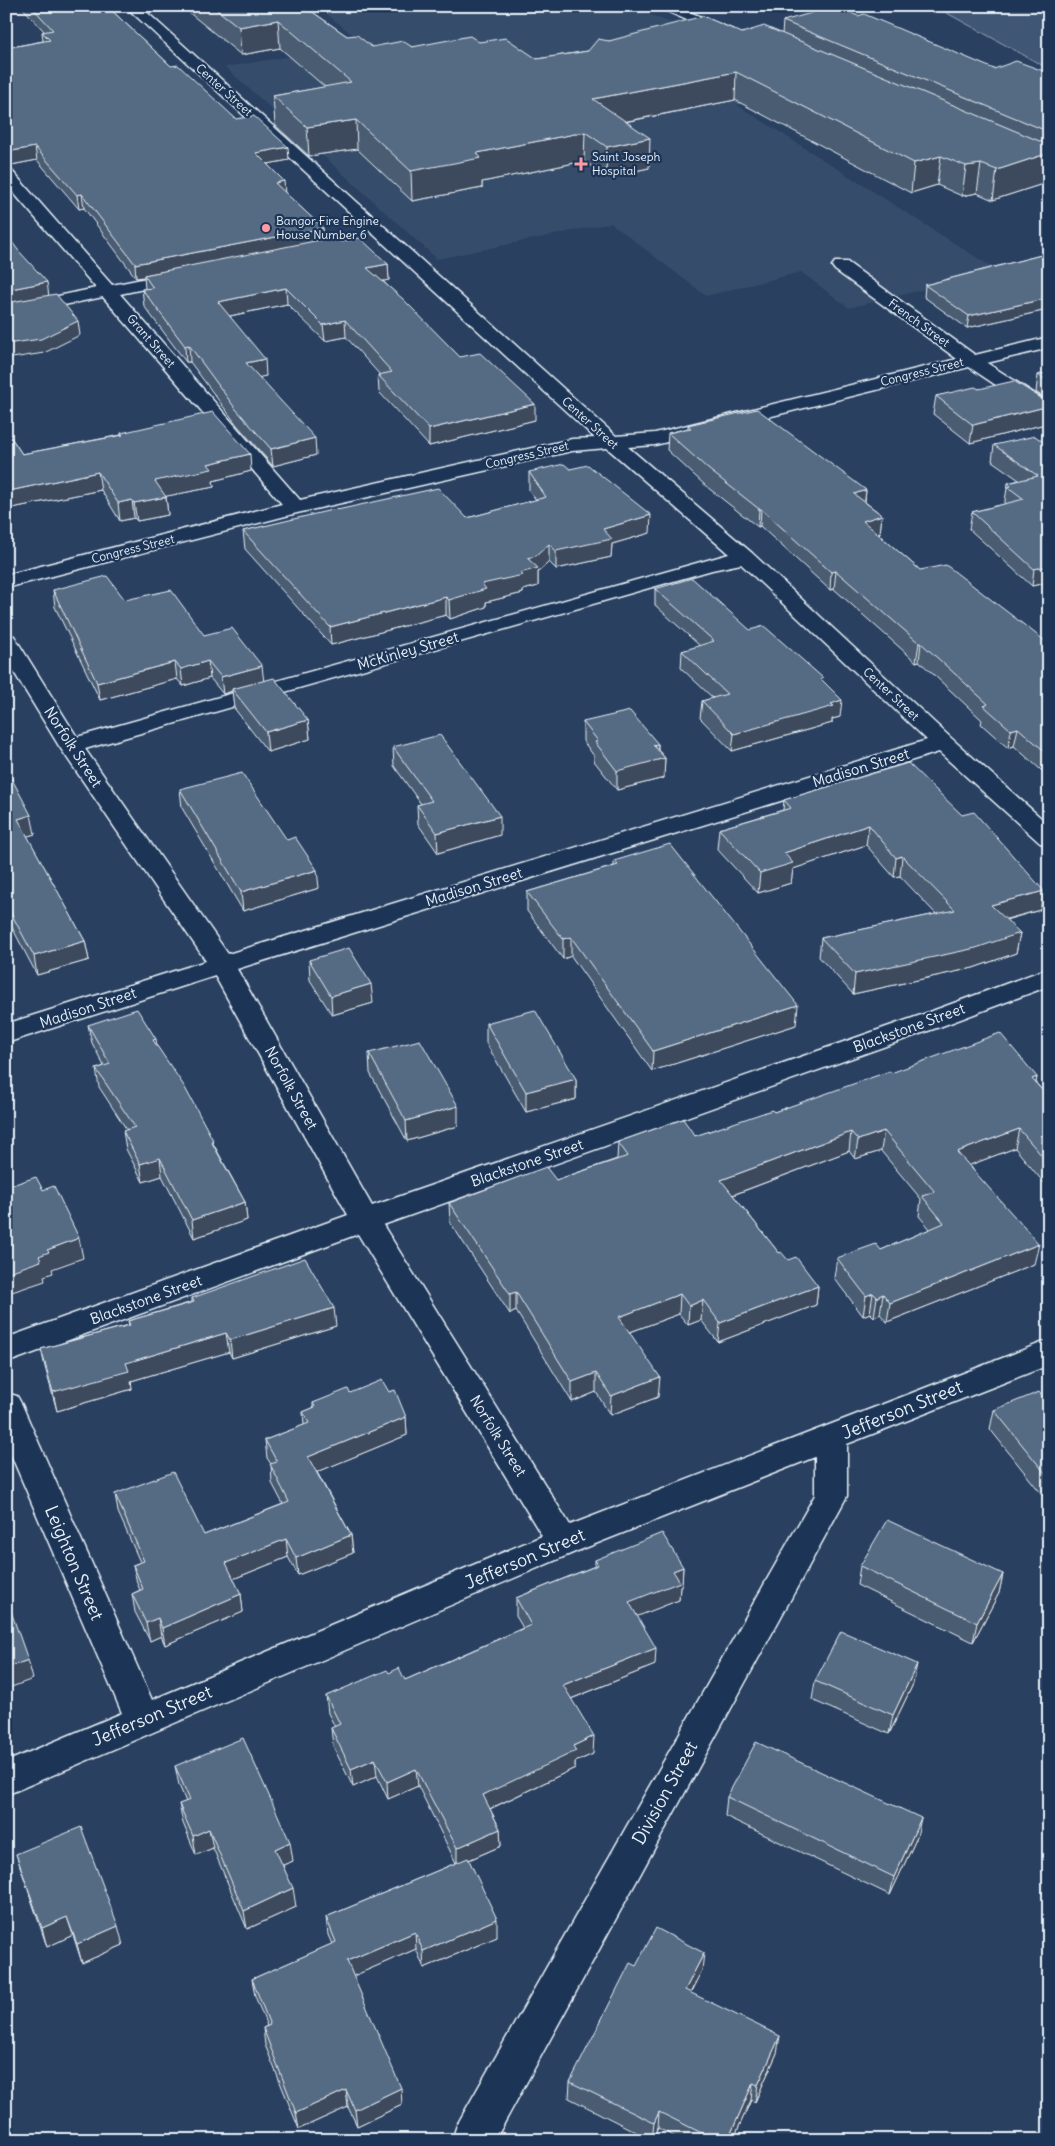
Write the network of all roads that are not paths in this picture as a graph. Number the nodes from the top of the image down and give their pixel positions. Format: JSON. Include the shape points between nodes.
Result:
{"nodes":[{"id":1,"x":132,"y":6,"type":"edge"},
{"id":2,"x":662,"y":6,"type":"edge"},
{"id":3,"x":740,"y":38,"type":"edge"},
{"id":4,"x":6,"y":174,"type":"edge"},
{"id":5,"x":386,"y":236,"type":"junction"},
{"id":6,"x":367,"y":240,"type":"dead end"},
{"id":7,"x":841,"y":266,"type":"dead end"},
{"id":8,"x":194,"y":274,"type":"edge"},
{"id":9,"x":107,"y":291,"type":"junction"},
{"id":10,"x":6,"y":312,"type":"edge"},
{"id":11,"x":1049,"y":342,"type":"edge"},
{"id":12,"x":970,"y":360,"type":"junction"},
{"id":13,"x":1049,"y":412,"type":"edge"},
{"id":14,"x":612,"y":443,"type":"junction"},
{"id":15,"x":295,"y":507,"type":"junction"},
{"id":16,"x":745,"y":557,"type":"junction"},
{"id":17,"x":6,"y":582,"type":"edge"},
{"id":18,"x":6,"y":641,"type":"edge"},
{"id":19,"x":943,"y":743,"type":"junction"},
{"id":20,"x":71,"y":746,"type":"junction"},
{"id":21,"x":1049,"y":838,"type":"edge"},
{"id":22,"x":222,"y":965,"type":"junction"},
{"id":23,"x":1049,"y":976,"type":"edge"},
{"id":24,"x":6,"y":1034,"type":"edge"},
{"id":25,"x":365,"y":1220,"type":"junction"},
{"id":26,"x":6,"y":1351,"type":"edge"},
{"id":27,"x":1049,"y":1352,"type":"edge"},
{"id":28,"x":6,"y":1405,"type":"edge"},
{"id":29,"x":831,"y":1439,"type":"junction"},
{"id":30,"x":563,"y":1542,"type":"junction"},
{"id":31,"x":143,"y":1720,"type":"junction"},
{"id":32,"x":6,"y":1779,"type":"edge"},
{"id":33,"x":472,"y":2140,"type":"edge"}],
"edges":[{"from":1,"to":5,"type":"street","name":"Center Street"},
{"from":2,"to":3,"type":"street"},
{"from":4,"to":9,"type":"street","name":"Grant Street"},
{"from":5,"to":6,"type":"street"},
{"from":5,"to":14,"type":"street","name":"Center Street"},
{"from":7,"to":12,"type":"street","name":"French Street"},
{"from":8,"to":9,"type":"street"},
{"from":9,"to":10,"type":"street"},
{"from":9,"to":15,"type":"street","name":"Grant Street"},
{"from":11,"to":12,"type":"street","name":"Congress Street"},
{"from":12,"to":13,"type":"street","name":"French Street"},
{"from":12,"to":14,"type":"street","name":"Congress Street","via":[[655,439]]},
{"from":14,"to":15,"type":"street","name":"Congress Street","via":[[572,445]]},
{"from":14,"to":16,"type":"street","name":"Center Street"},
{"from":15,"to":17,"type":"street","name":"Congress Street"},
{"from":16,"to":19,"type":"street","name":"Center Street"},
{"from":16,"to":20,"type":"street","name":"McKinley Street"},
{"from":18,"to":20,"type":"street","name":"Norfolk Street"},
{"from":19,"to":21,"type":"street","name":"Center Street"},
{"from":19,"to":22,"type":"street","name":"Madison Street"},
{"from":20,"to":22,"type":"street","name":"Norfolk Street"},
{"from":22,"to":24,"type":"street","name":"Madison Street"},
{"from":22,"to":25,"type":"street","name":"Norfolk Street"},
{"from":23,"to":25,"type":"street","name":"Blackstone Street"},
{"from":25,"to":26,"type":"street","name":"Blackstone Street"},
{"from":25,"to":30,"type":"street","name":"Norfolk Street"},
{"from":27,"to":29,"type":"street","name":"Jefferson Street"},
{"from":28,"to":31,"type":"street","name":"Leighton Street"},
{"from":29,"to":30,"type":"street","name":"Jefferson Street"},
{"from":29,"to":33,"type":"street","name":"Division Street","via":[[831,1496]]},
{"from":30,"to":31,"type":"street","name":"Jefferson Street"},
{"from":31,"to":32,"type":"street","name":"Jefferson Street"}]}
